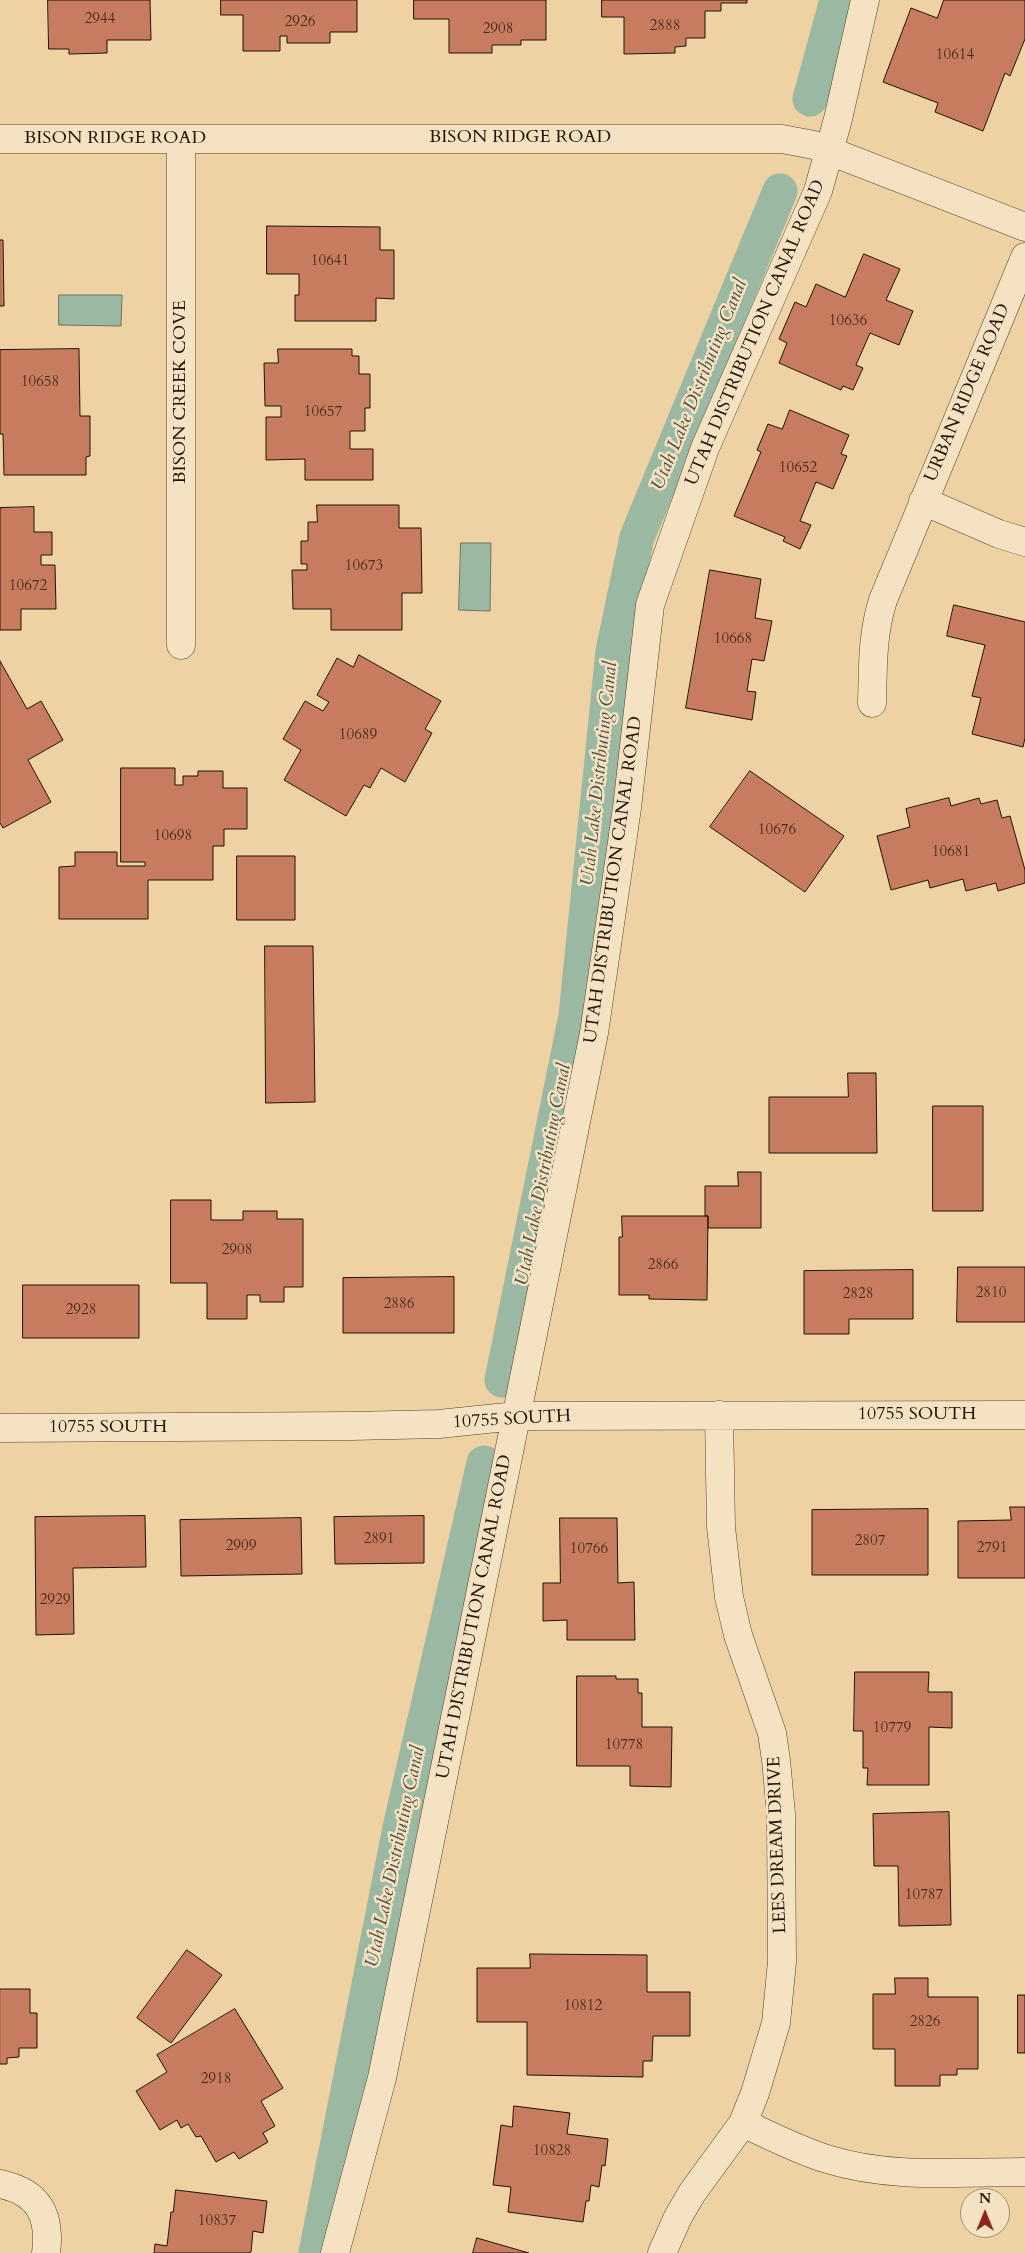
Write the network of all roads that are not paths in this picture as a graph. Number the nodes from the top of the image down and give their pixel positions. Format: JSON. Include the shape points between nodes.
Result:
{"nodes":[{"id":1,"x":865,"y":0,"type":"edge"},
{"id":2,"x":181,"y":138,"type":"junction"},
{"id":3,"x":0,"y":139,"type":"edge"},
{"id":4,"x":830,"y":151,"type":"junction"},
{"id":5,"x":1025,"y":227,"type":"edge"},
{"id":6,"x":1025,"y":257,"type":"edge"},
{"id":7,"x":923,"y":501,"type":"junction"},
{"id":8,"x":1025,"y":542,"type":"edge"},
{"id":9,"x":181,"y":644,"type":"dead end"},
{"id":10,"x":872,"y":703,"type":"dead end"},
{"id":11,"x":719,"y":1415,"type":"junction"},
{"id":12,"x":1025,"y":1415,"type":"edge"},
{"id":13,"x":516,"y":1416,"type":"junction"},
{"id":14,"x":0,"y":1428,"type":"edge"},
{"id":15,"x":743,"y":2123,"type":"junction"},
{"id":16,"x":1025,"y":2172,"type":"edge"},
{"id":17,"x":0,"y":2184,"type":"edge"},
{"id":18,"x":46,"y":2253,"type":"edge"},
{"id":19,"x":335,"y":2253,"type":"edge"},
{"id":20,"x":662,"y":2253,"type":"edge"}],
"edges":[{"from":1,"to":4,"type":"street","name":"UTAH DISTRIBUTION CANAL ROAD"},
{"from":2,"to":3,"type":"street","name":"BISON RIDGE ROAD"},
{"from":2,"to":4,"type":"street","name":"BISON RIDGE ROAD","via":[[767,138],[798,141]]},
{"from":2,"to":9,"type":"street","name":"BISON CREEK COVE"},
{"from":4,"to":5,"type":"street","name":"BISON RIDGE ROAD"},
{"from":4,"to":13,"type":"street","name":"UTAH DISTRIBUTION CANAL ROAD","via":[[818,191],[705,448],[650,605],[627,808],[594,1033]]},
{"from":6,"to":7,"type":"street","name":"URBAN RIDGE ROAD"},
{"from":7,"to":8,"type":"street","via":[[998,534]]},
{"from":7,"to":10,"type":"street","name":"URBAN RIDGE ROAD","via":[[878,615]]},
{"from":11,"to":12,"type":"street","name":"10755 SOUTH"},
{"from":11,"to":13,"type":"street","name":"10755 SOUTH"},
{"from":11,"to":15,"type":"street","name":"LEES DREAM DRIVE","via":[[721,1527],[729,1597],[738,1635],[772,1733],[781,1814],[780,1993],[776,2023]]},
{"from":13,"to":14,"type":"street","name":"10755 SOUTH","via":[[439,1424]]},
{"from":13,"to":19,"type":"street","name":"UTAH DISTRIBUTION CANAL ROAD","via":[[382,2078]]},
{"from":15,"to":16,"type":"street","via":[[829,2160],[859,2166],[920,2172]]},
{"from":15,"to":20,"type":"street","name":"LEES DREAM DRIVE","via":[[692,2193]]},
{"from":17,"to":18,"type":"street","via":[[24,2192],[36,2201],[44,2215],[47,2230]]}]}
